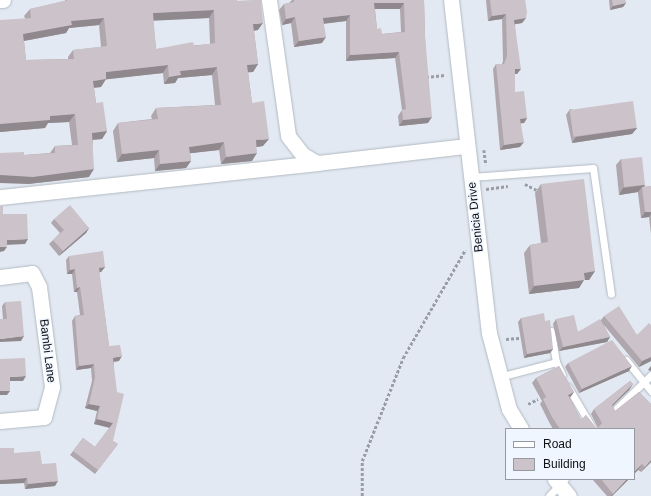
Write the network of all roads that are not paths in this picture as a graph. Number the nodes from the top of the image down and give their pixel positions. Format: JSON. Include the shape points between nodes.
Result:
{"nodes":[{"id":1,"x":269,"y":0,"type":"edge"},
{"id":2,"x":450,"y":0,"type":"edge"},
{"id":3,"x":466,"y":146,"type":"junction"},
{"id":4,"x":318,"y":163,"type":"junction"},
{"id":5,"x":471,"y":177,"type":"junction"},
{"id":6,"x":0,"y":197,"type":"edge"},
{"id":7,"x":0,"y":277,"type":"edge"},
{"id":8,"x":611,"y":294,"type":"dead end"},
{"id":9,"x":551,"y":328,"type":"edge"},
{"id":10,"x":619,"y":351,"type":"edge"},
{"id":11,"x":556,"y":362,"type":"junction"},
{"id":12,"x":651,"y":375,"type":"edge"},
{"id":13,"x":500,"y":377,"type":"junction"},
{"id":14,"x":643,"y":383,"type":"junction"},
{"id":15,"x":651,"y":391,"type":"edge"},
{"id":16,"x":613,"y":412,"type":"edge"},
{"id":17,"x":0,"y":421,"type":"edge"},
{"id":18,"x":521,"y":428,"type":"edge"},
{"id":19,"x":593,"y":428,"type":"edge"},
{"id":20,"x":560,"y":481,"type":"edge"},
{"id":21,"x":549,"y":496,"type":"edge"},
{"id":22,"x":569,"y":496,"type":"edge"}],
"edges":[{"from":1,"to":4,"type":"street","via":[[288,136],[304,155]]},
{"from":2,"to":3,"type":"street","name":"Benicia Drive"},
{"from":3,"to":4,"type":"street"},
{"from":3,"to":5,"type":"street","name":"Benicia Drive"},
{"from":4,"to":6,"type":"street"},
{"from":5,"to":8,"type":"lane","via":[[593,168]]},
{"from":5,"to":13,"type":"street","name":"Benicia Drive","via":[[489,333]]},
{"from":7,"to":17,"type":"street","name":"Bambi Lane","via":[[32,273],[39,287],[52,387],[44,417]]},
{"from":9,"to":11,"type":"lane"},
{"from":10,"to":14,"type":"lane"},
{"from":11,"to":13,"type":"lane"},
{"from":11,"to":19,"type":"lane"},
{"from":12,"to":14,"type":"lane"},
{"from":13,"to":18,"type":"street","name":"Benicia Drive","via":[[509,409]]},
{"from":14,"to":15,"type":"lane"},
{"from":14,"to":16,"type":"lane"},
{"from":20,"to":21,"type":"lane"},
{"from":20,"to":22,"type":"street"}]}
